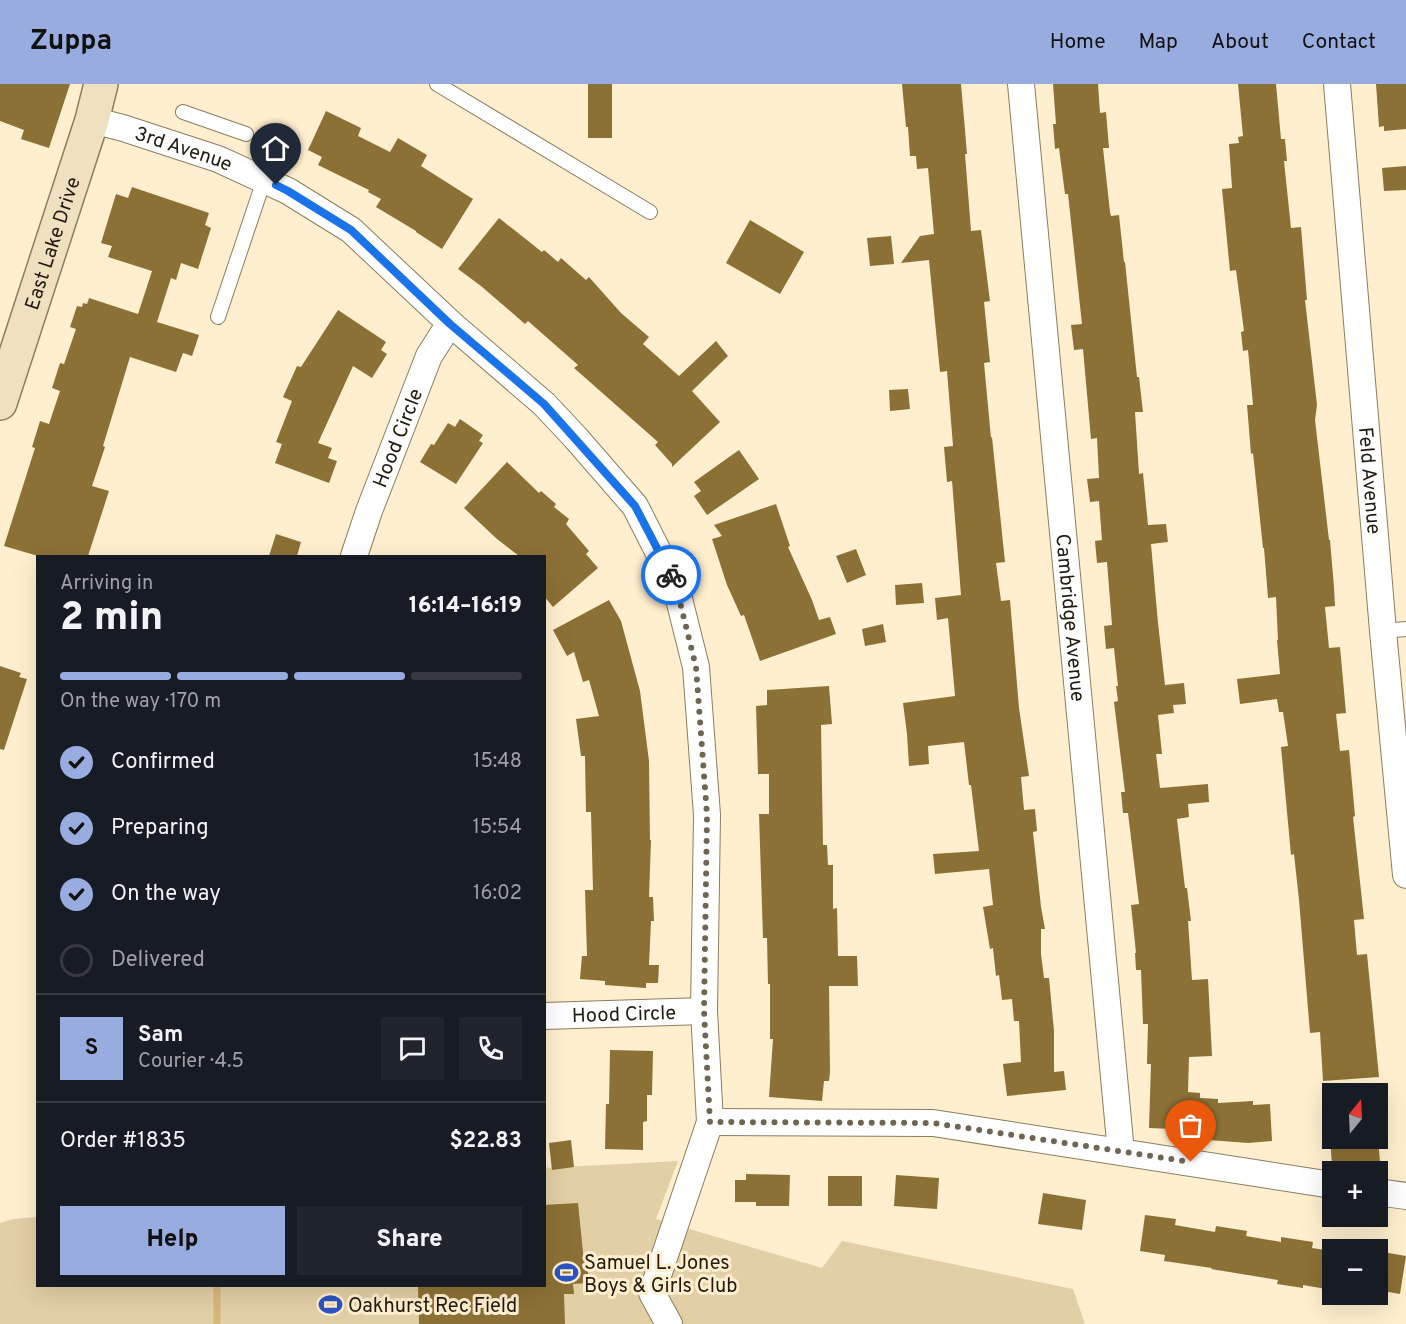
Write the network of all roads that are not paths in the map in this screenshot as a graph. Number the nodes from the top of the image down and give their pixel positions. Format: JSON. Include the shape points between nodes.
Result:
{"nodes":[{"id":1,"x":101,"y":84,"type":"edge"},
{"id":2,"x":437,"y":84,"type":"edge"},
{"id":3,"x":1021,"y":84,"type":"edge"},
{"id":4,"x":1337,"y":84,"type":"edge"},
{"id":5,"x":183,"y":112,"type":"dead end"},
{"id":6,"x":92,"y":120,"type":"junction"},
{"id":7,"x":246,"y":134,"type":"dead end"},
{"id":8,"x":264,"y":180,"type":"junction"},
{"id":9,"x":650,"y":212,"type":"dead end"},
{"id":10,"x":218,"y":317,"type":"dead end"},
{"id":11,"x":450,"y":324,"type":"junction"},
{"id":12,"x":0,"y":403,"type":"edge"},
{"id":13,"x":354,"y":555,"type":"edge"},
{"id":14,"x":1395,"y":630,"type":"edge"},
{"id":15,"x":1406,"y":875,"type":"edge"},
{"id":16,"x":704,"y":1011,"type":"junction"},
{"id":17,"x":546,"y":1016,"type":"edge"},
{"id":18,"x":710,"y":1122,"type":"junction"},
{"id":19,"x":1122,"y":1152,"type":"junction"},
{"id":20,"x":1322,"y":1183,"type":"edge"},
{"id":21,"x":1388,"y":1194,"type":"edge"},
{"id":22,"x":1406,"y":1196,"type":"edge"},
{"id":23,"x":669,"y":1324,"type":"edge"}],
"edges":[{"from":1,"to":6,"type":"street","name":"East Lake Drive"},
{"from":2,"to":9,"type":"lane"},
{"from":3,"to":19,"type":"street","name":"Cambridge Avenue"},
{"from":4,"to":14,"type":"street","name":"Feld Avenue"},
{"from":5,"to":7,"type":"lane"},
{"from":6,"to":8,"type":"street","name":"3rd Avenue","via":[[218,159]]},
{"from":6,"to":12,"type":"street","name":"East Lake Drive"},
{"from":8,"to":10,"type":"lane"},
{"from":8,"to":11,"type":"street","name":"3rd Avenue","via":[[351,230]]},
{"from":11,"to":13,"type":"street","name":"Hood Circle","via":[[429,356]]},
{"from":11,"to":16,"type":"street","name":"3rd Avenue","via":[[544,404],[635,506],[676,586],[696,667],[707,815]]},
{"from":14,"to":15,"type":"street","name":"Feld Avenue"},
{"from":16,"to":17,"type":"street","name":"Hood Circle"},
{"from":16,"to":18,"type":"street","name":"3rd Avenue"},
{"from":18,"to":19,"type":"street","via":[[933,1123]]},
{"from":18,"to":23,"type":"street","name":"3rd Avenue","via":[[652,1293]]},
{"from":19,"to":20,"type":"street"},
{"from":21,"to":22,"type":"street"}]}
